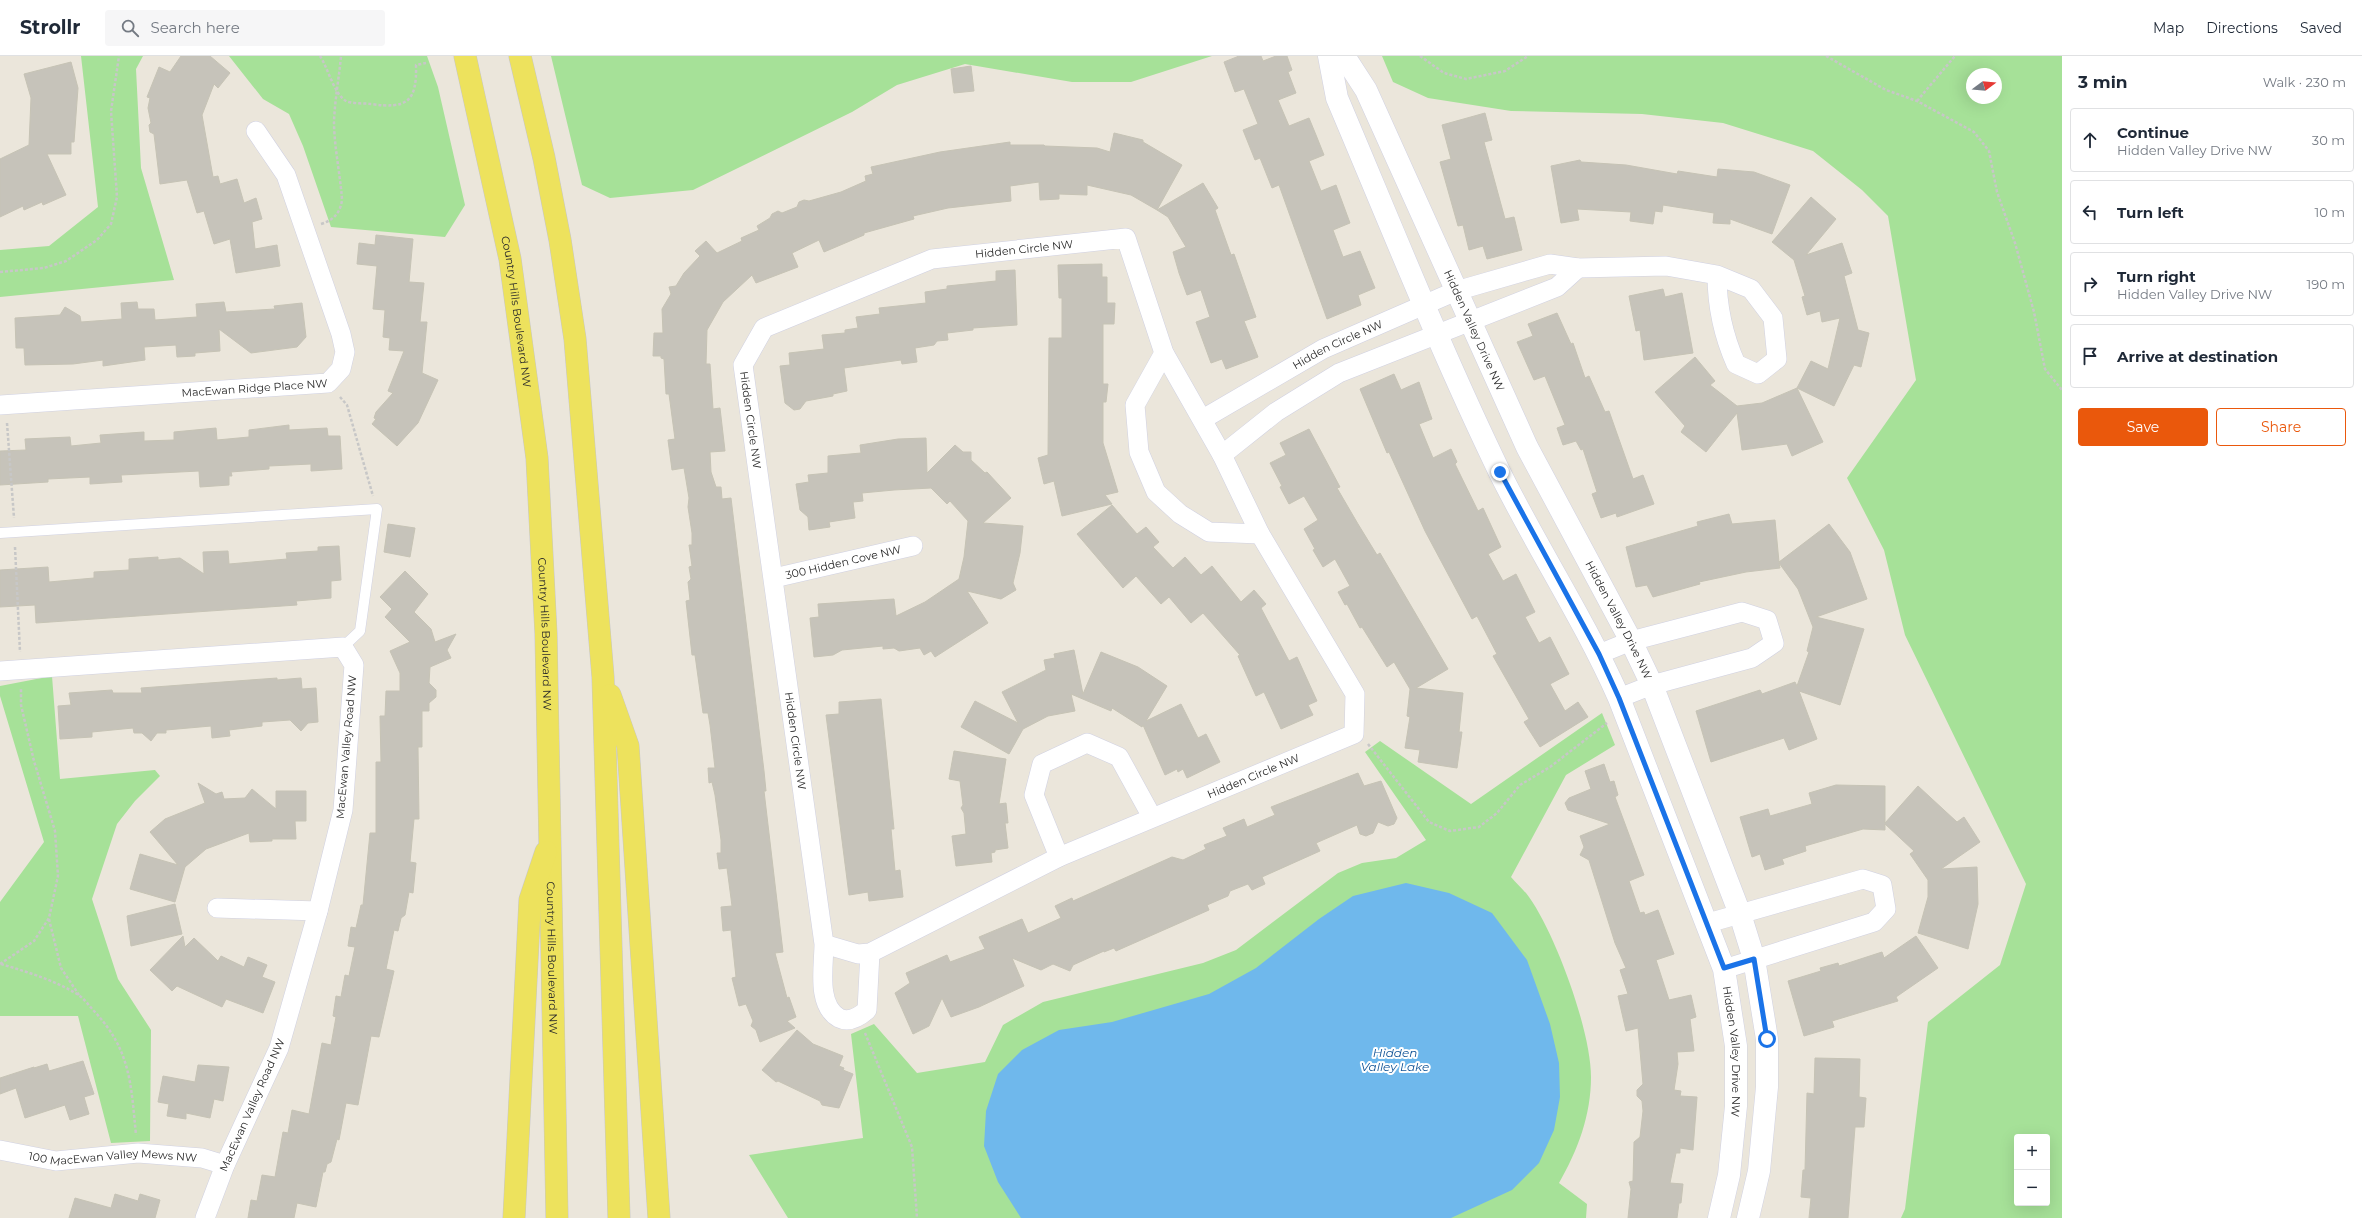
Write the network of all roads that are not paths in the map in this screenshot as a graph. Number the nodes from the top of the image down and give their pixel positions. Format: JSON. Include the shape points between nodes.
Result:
{"nodes":[{"id":1,"x":465,"y":56,"type":"edge"},
{"id":2,"x":520,"y":56,"type":"edge"},
{"id":3,"x":1329,"y":56,"type":"edge"},
{"id":4,"x":1344,"y":56,"type":"edge"},
{"id":5,"x":256,"y":131,"type":"dead end"},
{"id":6,"x":1578,"y":268,"type":"junction"},
{"id":7,"x":1717,"y":275,"type":"junction"},
{"id":8,"x":1456,"y":291,"type":"junction"},
{"id":9,"x":1425,"y":305,"type":"junction"},
{"id":10,"x":1469,"y":321,"type":"junction"},
{"id":11,"x":1437,"y":334,"type":"junction"},
{"id":12,"x":1164,"y":353,"type":"junction"},
{"id":13,"x":0,"y":405,"type":"edge"},
{"id":14,"x":1203,"y":419,"type":"junction"},
{"id":15,"x":1222,"y":455,"type":"junction"},
{"id":16,"x":0,"y":533,"type":"edge"},
{"id":17,"x":1260,"y":534,"type":"junction"},
{"id":18,"x":913,"y":546,"type":"dead end"},
{"id":19,"x":774,"y":578,"type":"junction"},
{"id":20,"x":1631,"y":641,"type":"junction"},
{"id":21,"x":342,"y":647,"type":"junction"},
{"id":22,"x":1599,"y":654,"type":"junction"},
{"id":23,"x":0,"y":671,"type":"edge"},
{"id":24,"x":603,"y":677,"type":"junction"},
{"id":25,"x":1652,"y":685,"type":"junction"},
{"id":26,"x":1619,"y":698,"type":"junction"},
{"id":27,"x":1152,"y":818,"type":"junction"},
{"id":28,"x":551,"y":838,"type":"junction"},
{"id":29,"x":1059,"y":858,"type":"junction"},
{"id":30,"x":216,"y":908,"type":"dead end"},
{"id":31,"x":318,"y":911,"type":"junction"},
{"id":32,"x":1740,"y":914,"type":"junction"},
{"id":33,"x":1708,"y":923,"type":"junction"},
{"id":34,"x":824,"y":944,"type":"junction"},
{"id":35,"x":870,"y":954,"type":"junction"},
{"id":36,"x":1754,"y":959,"type":"junction"},
{"id":37,"x":1724,"y":968,"type":"junction"},
{"id":38,"x":557,"y":1133,"type":"junction"},
{"id":39,"x":0,"y":1150,"type":"edge"},
{"id":40,"x":225,"y":1165,"type":"junction"},
{"id":41,"x":205,"y":1218,"type":"edge"},
{"id":42,"x":514,"y":1218,"type":"edge"},
{"id":43,"x":557,"y":1218,"type":"edge"},
{"id":44,"x":568,"y":1218,"type":"edge"},
{"id":45,"x":619,"y":1218,"type":"edge"},
{"id":46,"x":659,"y":1218,"type":"edge"},
{"id":47,"x":1719,"y":1218,"type":"edge"},
{"id":48,"x":1748,"y":1218,"type":"edge"}],
"edges":[{"from":1,"to":28,"type":"main road","name":"Country Hills Boulevard NW","via":[[510,259],[537,458],[546,634]]},
{"from":2,"to":24,"type":"main road","via":[[560,240],[575,339]]},
{"from":3,"to":9,"type":"street","name":"Hidden Valley Drive NW","via":[[1337,98]]},
{"from":4,"to":8,"type":"street","name":"Hidden Valley Drive NW","via":[[1366,90]]},
{"from":5,"to":13,"type":"street","name":"MacEwan Ridge Place NW","via":[[286,175],[341,334],[345,352],[341,369],[328,383]]},
{"from":6,"to":7,"type":"street","name":"Hidden Circle NW","via":[[1666,266]]},
{"from":6,"to":8,"type":"street","name":"Hidden Circle NW","via":[[1550,264]]},
{"from":6,"to":10,"type":"street","via":[[1557,287]]},
{"from":7,"to":7,"type":"street","name":"Hidden Circle NW","via":[[1718,304],[1726,342],[1736,364],[1758,374],[1777,359],[1773,318],[1751,289]]},
{"from":8,"to":9,"type":"street","name":"Hidden Circle NW"},
{"from":8,"to":10,"type":"street","name":"Hidden Valley Drive NW"},
{"from":9,"to":11,"type":"street","name":"Hidden Valley Drive NW"},
{"from":9,"to":14,"type":"street","name":"Hidden Circle NW","via":[[1323,349]]},
{"from":10,"to":11,"type":"street"},
{"from":10,"to":20,"type":"street","name":"Hidden Valley Drive NW","via":[[1527,447]]},
{"from":11,"to":15,"type":"street","via":[[1339,373],[1276,412]]},
{"from":11,"to":22,"type":"street","name":"Hidden Valley Drive NW","via":[[1500,472]]},
{"from":12,"to":14,"type":"street","name":"Hidden Circle NW"},
{"from":12,"to":17,"type":"street","via":[[1135,405],[1139,452],[1156,492],[1180,514],[1209,532]]},
{"from":12,"to":19,"type":"street","name":"Hidden Circle NW","via":[[1126,238],[932,258],[764,328],[743,365]]},
{"from":14,"to":15,"type":"street","name":"Hidden Circle NW"},
{"from":15,"to":17,"type":"street","name":"Hidden Circle NW"},
{"from":16,"to":21,"type":"lane","via":[[377,509],[360,631]]},
{"from":17,"to":27,"type":"street","name":"Hidden Circle NW","via":[[1355,694],[1354,734]]},
{"from":18,"to":19,"type":"street","name":"300 Hidden Cove NW"},
{"from":19,"to":34,"type":"street","name":"Hidden Circle NW"},
{"from":20,"to":22,"type":"street"},
{"from":20,"to":25,"type":"street","name":"Hidden Valley Drive NW"},
{"from":20,"to":25,"type":"street","via":[[1742,612],[1767,620],[1774,642],[1752,658]]},
{"from":21,"to":23,"type":"street"},
{"from":21,"to":31,"type":"street","name":"MacEwan Valley Road NW","via":[[354,665],[343,810]]},
{"from":22,"to":26,"type":"street","name":"Hidden Valley Drive NW"},
{"from":24,"to":45,"type":"main road"},
{"from":24,"to":46,"type":"main road","via":[[628,746]]},
{"from":25,"to":26,"type":"street"},
{"from":25,"to":32,"type":"street","name":"Hidden Valley Drive NW"},
{"from":26,"to":33,"type":"street","name":"Hidden Valley Drive NW"},
{"from":27,"to":29,"type":"street","name":"Hidden Circle NW"},
{"from":27,"to":29,"type":"street","via":[[1119,757],[1087,743],[1042,764],[1034,795]]},
{"from":28,"to":38,"type":"main road","name":"Country Hills Boulevard NW"},
{"from":28,"to":42,"type":"main road","via":[[530,900]]},
{"from":29,"to":35,"type":"street","name":"Hidden Circle NW"},
{"from":30,"to":31,"type":"street"},
{"from":31,"to":40,"type":"street","name":"MacEwan Valley Road NW","via":[[279,1048]]},
{"from":32,"to":33,"type":"street"},
{"from":32,"to":36,"type":"street","name":"Hidden Valley Drive NW"},
{"from":32,"to":36,"type":"street","via":[[1863,879],[1882,885],[1886,908],[1874,922]]},
{"from":33,"to":37,"type":"street","name":"Hidden Valley Drive NW"},
{"from":34,"to":35,"type":"street","via":[[858,954]]},
{"from":34,"to":35,"type":"street","name":"Hidden Circle NW","via":[[825,1002],[832,1014],[844,1020],[859,1018],[867,1010]]},
{"from":36,"to":37,"type":"street"},
{"from":36,"to":48,"type":"street","name":"Hidden Valley Drive NW","via":[[1767,1039],[1767,1087],[1759,1171]]},
{"from":37,"to":47,"type":"street","name":"Hidden Valley Drive NW","via":[[1736,1046],[1736,1106],[1729,1175]]},
{"from":38,"to":43,"type":"main road","name":"Country Hills Boulevard NW"},
{"from":38,"to":44,"type":"main road"},
{"from":39,"to":40,"type":"street","name":"100 MacEwan Valley Mews NW","via":[[56,1161],[138,1153],[202,1158]]},
{"from":40,"to":41,"type":"street","name":"MacEwan Valley Road NW"}]}
